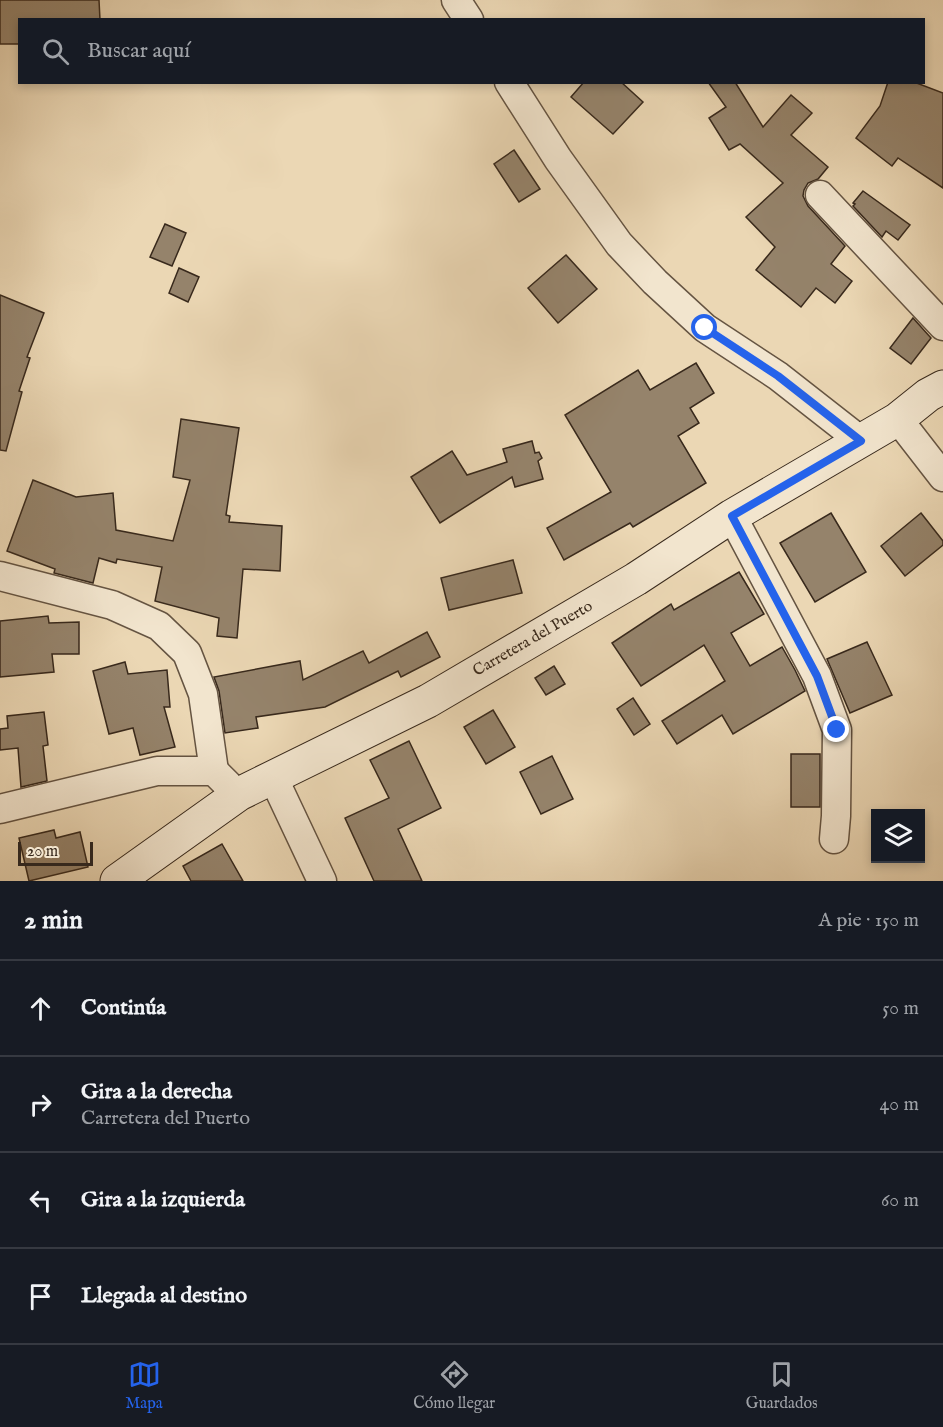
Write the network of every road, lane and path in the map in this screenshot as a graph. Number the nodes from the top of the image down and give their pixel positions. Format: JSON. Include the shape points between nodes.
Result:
{"nodes":[{"id":1,"x":456,"y":0,"type":"edge"},
{"id":2,"x":468,"y":18,"type":"edge"},
{"id":3,"x":510,"y":84,"type":"edge"},
{"id":4,"x":820,"y":195,"type":"dead end"},
{"id":5,"x":943,"y":326,"type":"edge"},
{"id":6,"x":943,"y":387,"type":"edge"},
{"id":7,"x":898,"y":419,"type":"junction"},
{"id":8,"x":861,"y":441,"type":"junction"},
{"id":9,"x":943,"y":477,"type":"edge"},
{"id":10,"x":732,"y":516,"type":"junction"},
{"id":11,"x":0,"y":576,"type":"edge"},
{"id":12,"x":214,"y":771,"type":"junction"},
{"id":13,"x":273,"y":777,"type":"junction"},
{"id":14,"x":239,"y":794,"type":"junction"},
{"id":15,"x":0,"y":809,"type":"edge"},
{"id":16,"x":834,"y":839,"type":"dead end"},
{"id":17,"x":117,"y":881,"type":"edge"},
{"id":18,"x":322,"y":881,"type":"edge"}],
"edges":[{"from":1,"to":2,"type":"street"},
{"from":3,"to":8,"type":"street","via":[[619,244],[655,282],[705,328],[778,376]]},
{"from":4,"to":5,"type":"street"},
{"from":6,"to":7,"type":"main road","name":"Carretera del Puerto"},
{"from":7,"to":8,"type":"main road","name":"Carretera del Puerto"},
{"from":7,"to":9,"type":"street"},
{"from":8,"to":10,"type":"main road","name":"Carretera del Puerto"},
{"from":10,"to":13,"type":"main road","name":"Carretera del Puerto","via":[[636,579],[428,701]]},
{"from":10,"to":16,"type":"street","via":[[817,676],[837,730]]},
{"from":11,"to":12,"type":"street","via":[[112,605],[159,626],[187,652],[203,694]]},
{"from":12,"to":14,"type":"street"},
{"from":12,"to":15,"type":"street","via":[[157,771]]},
{"from":13,"to":14,"type":"main road","name":"Carretera del Puerto"},
{"from":13,"to":18,"type":"street"},
{"from":14,"to":17,"type":"main road","name":"Carretera del Puerto"}]}
